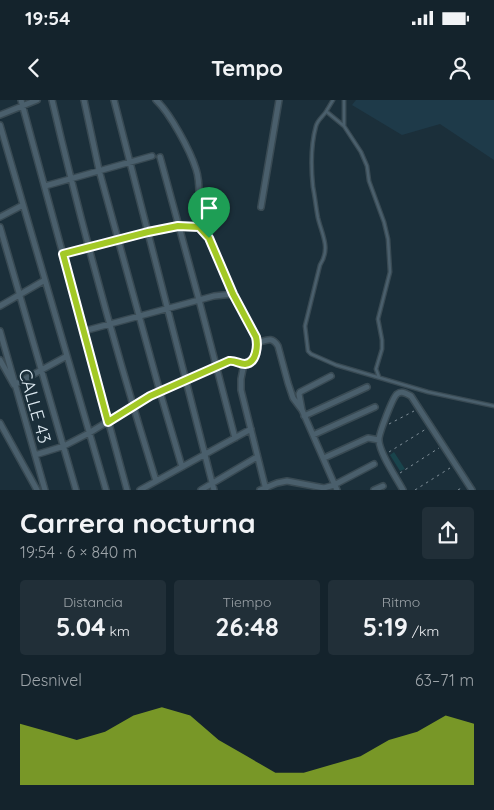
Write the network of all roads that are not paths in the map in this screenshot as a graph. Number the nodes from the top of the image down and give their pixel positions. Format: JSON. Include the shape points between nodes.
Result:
{"nodes":[{"id":1,"x":37,"y":100,"type":"edge"},
{"id":2,"x":52,"y":100,"type":"edge"},
{"id":3,"x":84,"y":100,"type":"edge"},
{"id":4,"x":114,"y":100,"type":"edge"},
{"id":5,"x":156,"y":100,"type":"edge"},
{"id":6,"x":279,"y":100,"type":"edge"},
{"id":7,"x":333,"y":100,"type":"edge"},
{"id":8,"x":344,"y":100,"type":"edge"},
{"id":9,"x":22,"y":103,"type":"edge"},
{"id":10,"x":326,"y":112,"type":"junction"},
{"id":11,"x":0,"y":115,"type":"edge"},
{"id":12,"x":0,"y":125,"type":"edge"},
{"id":13,"x":344,"y":126,"type":"junction"},
{"id":14,"x":152,"y":156,"type":"dead end"},
{"id":15,"x":160,"y":157,"type":"dead end"},
{"id":16,"x":130,"y":161,"type":"junction"},
{"id":17,"x":99,"y":170,"type":"junction"},
{"id":18,"x":70,"y":178,"type":"junction"},
{"id":19,"x":45,"y":186,"type":"junction"},
{"id":20,"x":23,"y":205,"type":"junction"},
{"id":21,"x":261,"y":207,"type":"dead end"},
{"id":22,"x":0,"y":217,"type":"edge"},
{"id":23,"x":178,"y":226,"type":"junction"},
{"id":24,"x":0,"y":227,"type":"edge"},
{"id":25,"x":199,"y":227,"type":"junction"},
{"id":26,"x":148,"y":232,"type":"junction"},
{"id":27,"x":118,"y":239,"type":"junction"},
{"id":28,"x":89,"y":247,"type":"junction"},
{"id":29,"x":63,"y":254,"type":"junction"},
{"id":30,"x":45,"y":280,"type":"junction"},
{"id":31,"x":20,"y":294,"type":"junction"},
{"id":32,"x":233,"y":294,"type":"junction"},
{"id":33,"x":199,"y":300,"type":"junction"},
{"id":34,"x":0,"y":306,"type":"edge"},
{"id":35,"x":168,"y":308,"type":"junction"},
{"id":36,"x":139,"y":316,"type":"junction"},
{"id":37,"x":110,"y":324,"type":"junction"},
{"id":38,"x":0,"y":330,"type":"edge"},
{"id":39,"x":84,"y":331,"type":"junction"},
{"id":40,"x":257,"y":343,"type":"junction"},
{"id":41,"x":67,"y":356,"type":"junction"},
{"id":42,"x":0,"y":360,"type":"edge"},
{"id":43,"x":244,"y":364,"type":"junction"},
{"id":44,"x":216,"y":366,"type":"junction"},
{"id":45,"x":41,"y":370,"type":"junction"},
{"id":46,"x":332,"y":376,"type":"dead end"},
{"id":47,"x":380,"y":378,"type":"junction"},
{"id":48,"x":187,"y":380,"type":"junction"},
{"id":49,"x":14,"y":385,"type":"junction"},
{"id":50,"x":367,"y":387,"type":"dead end"},
{"id":51,"x":160,"y":392,"type":"junction"},
{"id":52,"x":494,"y":406,"type":"edge"},
{"id":53,"x":133,"y":407,"type":"junction"},
{"id":54,"x":375,"y":407,"type":"dead end"},
{"id":55,"x":303,"y":413,"type":"junction"},
{"id":56,"x":108,"y":422,"type":"junction"},
{"id":57,"x":0,"y":423,"type":"edge"},
{"id":58,"x":251,"y":429,"type":"junction"},
{"id":59,"x":89,"y":433,"type":"junction"},
{"id":60,"x":312,"y":435,"type":"junction"},
{"id":61,"x":235,"y":438,"type":"junction"},
{"id":62,"x":377,"y":439,"type":"junction"},
{"id":63,"x":64,"y":446,"type":"junction"},
{"id":64,"x":205,"y":454,"type":"junction"},
{"id":65,"x":35,"y":455,"type":"junction"},
{"id":66,"x":257,"y":457,"type":"junction"},
{"id":67,"x":324,"y":458,"type":"junction"},
{"id":68,"x":374,"y":464,"type":"dead end"},
{"id":69,"x":182,"y":467,"type":"junction"},
{"id":70,"x":156,"y":481,"type":"junction"},
{"id":71,"x":212,"y":483,"type":"junction"},
{"id":72,"x":383,"y":486,"type":"dead end"},
{"id":73,"x":336,"y":487,"type":"edge"},
{"id":74,"x":266,"y":488,"type":"edge"},
{"id":75,"x":37,"y":490,"type":"edge"},
{"id":76,"x":45,"y":490,"type":"edge"},
{"id":77,"x":76,"y":490,"type":"edge"},
{"id":78,"x":106,"y":490,"type":"edge"},
{"id":79,"x":127,"y":490,"type":"edge"},
{"id":80,"x":140,"y":490,"type":"edge"},
{"id":81,"x":200,"y":490,"type":"edge"},
{"id":82,"x":214,"y":490,"type":"edge"},
{"id":83,"x":260,"y":490,"type":"edge"},
{"id":84,"x":374,"y":490,"type":"edge"},
{"id":85,"x":402,"y":490,"type":"edge"},
{"id":86,"x":472,"y":490,"type":"edge"}],
"edges":[{"from":1,"to":9,"type":"street"},
{"from":2,"to":18,"type":"street"},
{"from":3,"to":17,"type":"street"},
{"from":4,"to":16,"type":"street"},
{"from":5,"to":25,"type":"street","via":[[173,122],[196,171]]},
{"from":6,"to":21,"type":"street"},
{"from":7,"to":10,"type":"lane"},
{"from":8,"to":13,"type":"lane"},
{"from":9,"to":11,"type":"street"},
{"from":9,"to":19,"type":"street"},
{"from":10,"to":13,"type":"lane"},
{"from":10,"to":47,"type":"lane","via":[[316,127],[312,165],[326,253],[305,326],[308,351],[336,365]]},
{"from":12,"to":20,"type":"street"},
{"from":13,"to":47,"type":"lane","via":[[361,152],[388,239],[390,272],[378,319],[382,349],[376,370]]},
{"from":14,"to":16,"type":"street"},
{"from":15,"to":23,"type":"street"},
{"from":16,"to":17,"type":"street"},
{"from":16,"to":26,"type":"street"},
{"from":17,"to":18,"type":"street"},
{"from":17,"to":27,"type":"street"},
{"from":18,"to":19,"type":"street"},
{"from":18,"to":28,"type":"street"},
{"from":19,"to":29,"type":"street"},
{"from":20,"to":22,"type":"street"},
{"from":20,"to":30,"type":"street"},
{"from":23,"to":25,"type":"street"},
{"from":23,"to":26,"type":"street"},
{"from":23,"to":33,"type":"street"},
{"from":24,"to":31,"type":"street"},
{"from":25,"to":32,"type":"street","via":[[209,238]]},
{"from":26,"to":27,"type":"street"},
{"from":26,"to":35,"type":"street"},
{"from":27,"to":28,"type":"street"},
{"from":27,"to":36,"type":"street"},
{"from":28,"to":29,"type":"street"},
{"from":28,"to":37,"type":"street"},
{"from":29,"to":39,"type":"street"},
{"from":30,"to":31,"type":"street"},
{"from":30,"to":41,"type":"street"},
{"from":31,"to":34,"type":"street"},
{"from":31,"to":45,"type":"street"},
{"from":32,"to":33,"type":"street"},
{"from":32,"to":40,"type":"street"},
{"from":33,"to":35,"type":"street"},
{"from":33,"to":44,"type":"street"},
{"from":35,"to":36,"type":"street"},
{"from":35,"to":48,"type":"street"},
{"from":36,"to":37,"type":"street"},
{"from":36,"to":51,"type":"street"},
{"from":37,"to":39,"type":"street"},
{"from":37,"to":53,"type":"street"},
{"from":38,"to":49,"type":"street","name":"CALLE 43"},
{"from":39,"to":56,"type":"street"},
{"from":40,"to":43,"type":"street","via":[[253,360]]},
{"from":40,"to":55,"type":"street","via":[[275,341],[293,398]]},
{"from":41,"to":45,"type":"street"},
{"from":41,"to":59,"type":"street"},
{"from":42,"to":49,"type":"street"},
{"from":43,"to":44,"type":"street","via":[[234,360]]},
{"from":43,"to":58,"type":"street","via":[[241,390]]},
{"from":44,"to":48,"type":"street"},
{"from":44,"to":61,"type":"street"},
{"from":45,"to":49,"type":"street"},
{"from":45,"to":63,"type":"street"},
{"from":46,"to":55,"type":"street","via":[[300,392]]},
{"from":47,"to":52,"type":"lane"},
{"from":48,"to":51,"type":"street"},
{"from":48,"to":64,"type":"street"},
{"from":49,"to":65,"type":"street","name":"CALLE 43"},
{"from":50,"to":55,"type":"street"},
{"from":51,"to":53,"type":"street"},
{"from":51,"to":69,"type":"street"},
{"from":53,"to":56,"type":"street"},
{"from":53,"to":70,"type":"street"},
{"from":54,"to":60,"type":"street"},
{"from":55,"to":60,"type":"street"},
{"from":56,"to":59,"type":"street"},
{"from":56,"to":79,"type":"street"},
{"from":57,"to":75,"type":"street"},
{"from":58,"to":61,"type":"street"},
{"from":58,"to":66,"type":"street"},
{"from":59,"to":63,"type":"street"},
{"from":59,"to":78,"type":"street"},
{"from":60,"to":67,"type":"street"},
{"from":61,"to":64,"type":"street"},
{"from":62,"to":67,"type":"street","via":[[368,438]]},
{"from":62,"to":85,"type":"street"},
{"from":62,"to":86,"type":"street","via":[[394,398],[403,392],[411,396]]},
{"from":63,"to":65,"type":"street"},
{"from":63,"to":77,"type":"street"},
{"from":64,"to":69,"type":"street"},
{"from":64,"to":71,"type":"street"},
{"from":65,"to":76,"type":"street","name":"CALLE 43"},
{"from":66,"to":71,"type":"street"},
{"from":66,"to":74,"type":"street"},
{"from":67,"to":73,"type":"street"},
{"from":68,"to":73,"type":"street"},
{"from":69,"to":70,"type":"street"},
{"from":70,"to":80,"type":"street"},
{"from":71,"to":81,"type":"street"},
{"from":71,"to":82,"type":"street"},
{"from":72,"to":84,"type":"street"},
{"from":73,"to":74,"type":"street","via":[[287,481]]},
{"from":74,"to":83,"type":"street"}]}
